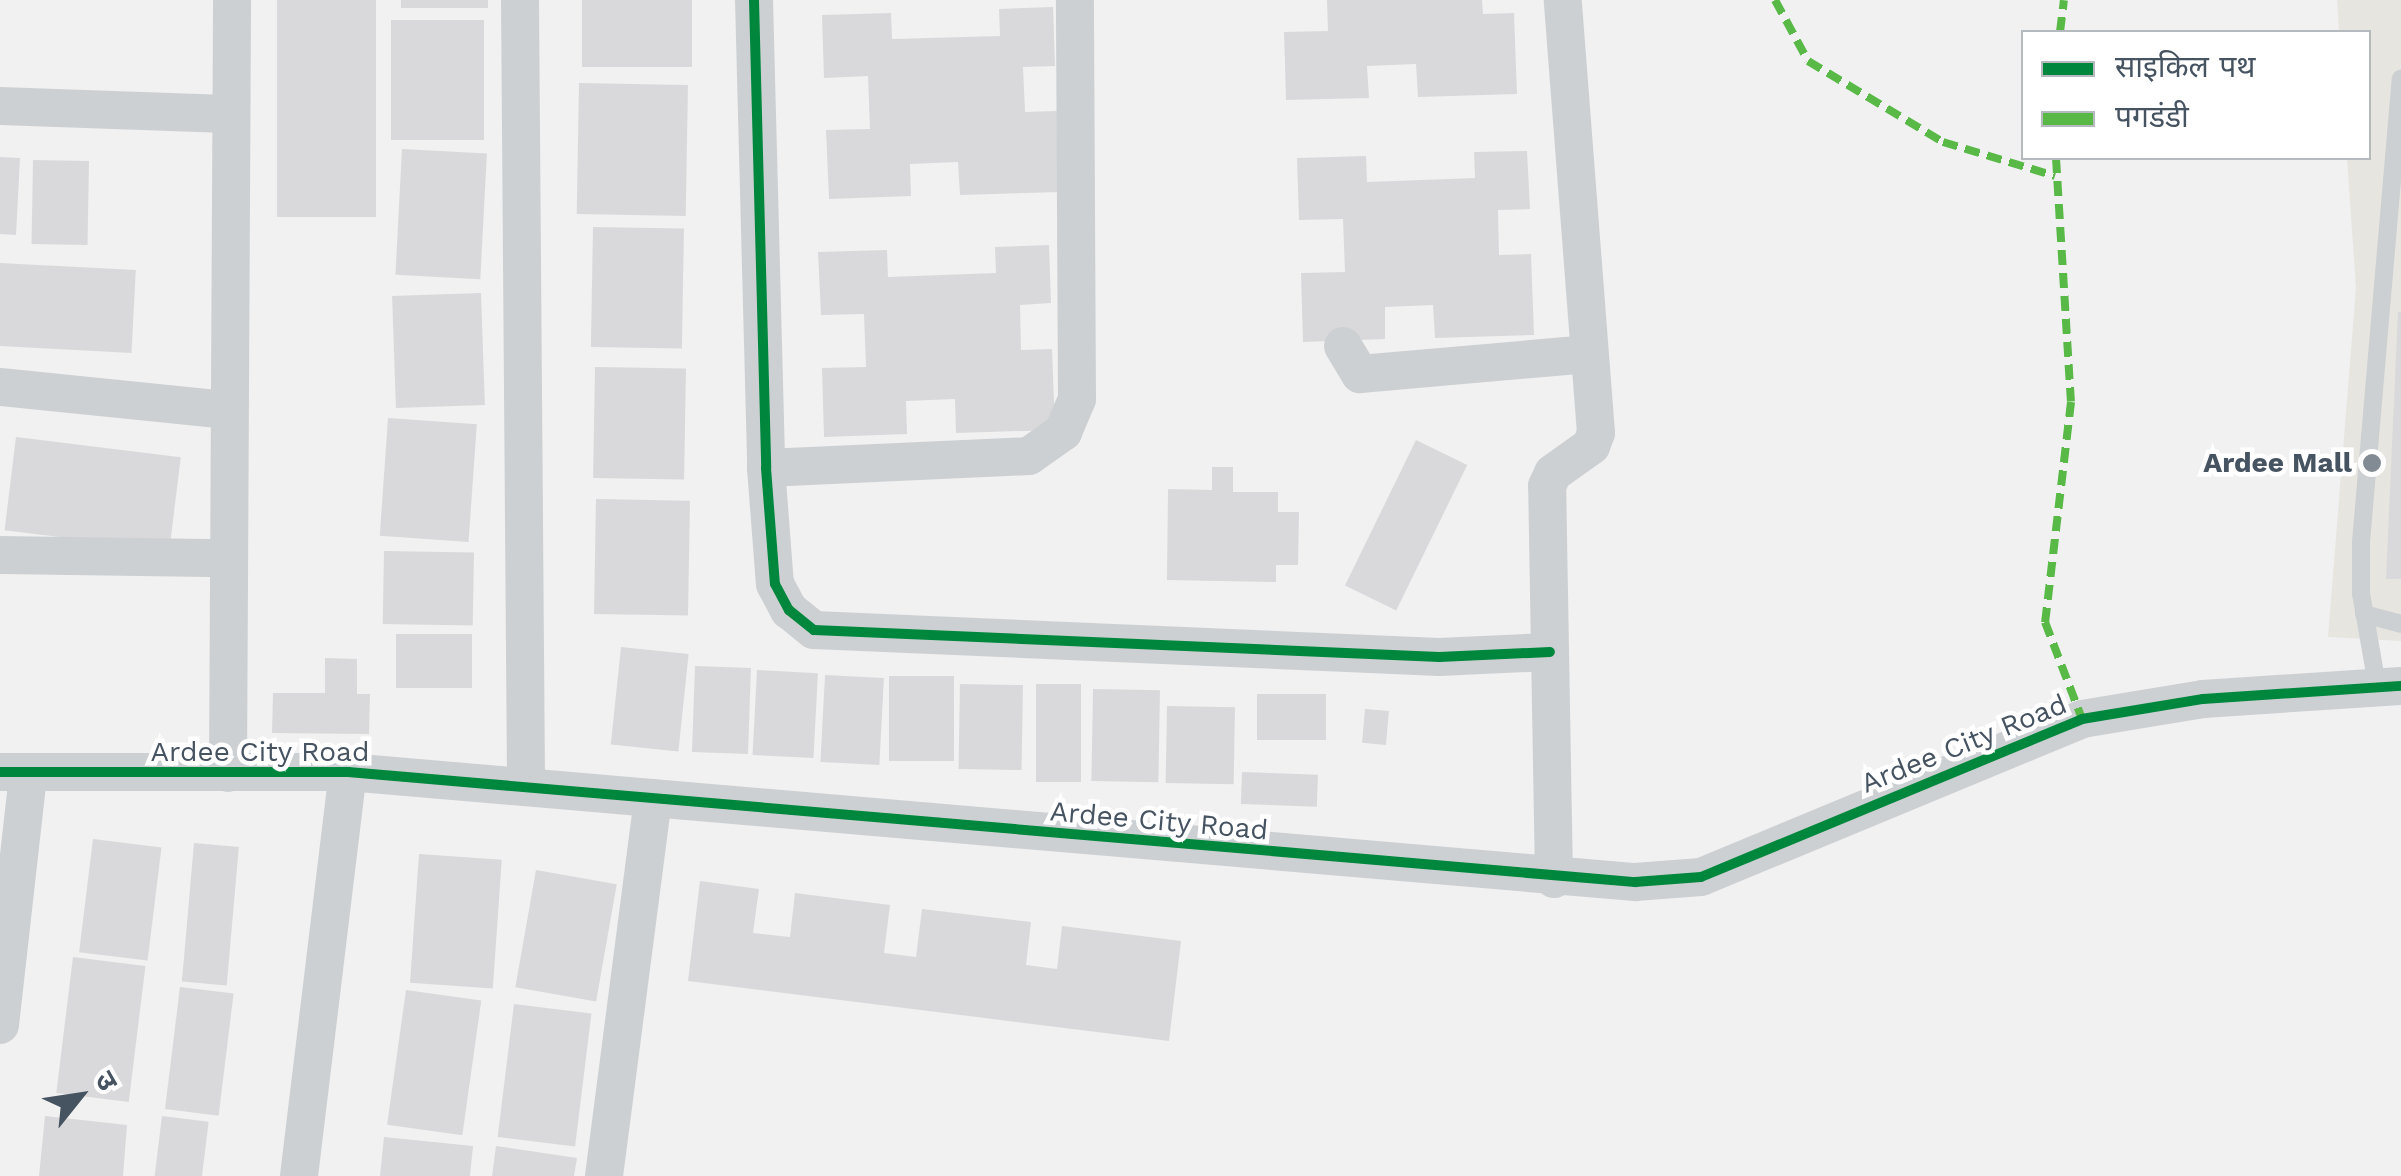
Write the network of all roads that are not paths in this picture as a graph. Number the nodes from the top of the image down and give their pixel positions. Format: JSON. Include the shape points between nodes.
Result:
{"nodes":[{"id":1,"x":232,"y":0,"type":"edge"},
{"id":2,"x":520,"y":0,"type":"edge"},
{"id":3,"x":754,"y":0,"type":"edge"},
{"id":4,"x":1075,"y":0,"type":"edge"},
{"id":5,"x":1563,"y":0,"type":"edge"},
{"id":6,"x":2401,"y":80,"type":"edge"},
{"id":7,"x":0,"y":106,"type":"edge"},
{"id":8,"x":227,"y":114,"type":"junction"},
{"id":9,"x":1343,"y":346,"type":"dead end"},
{"id":10,"x":1590,"y":354,"type":"junction"},
{"id":11,"x":0,"y":386,"type":"edge"},
{"id":12,"x":226,"y":410,"type":"junction"},
{"id":13,"x":766,"y":468,"type":"junction"},
{"id":14,"x":0,"y":555,"type":"edge"},
{"id":15,"x":226,"y":558,"type":"junction"},
{"id":16,"x":2364,"y":614,"type":"junction"},
{"id":17,"x":2401,"y":624,"type":"edge"},
{"id":18,"x":1550,"y":652,"type":"junction"},
{"id":19,"x":2389,"y":686,"type":"edge"},
{"id":20,"x":348,"y":772,"type":"junction"},
{"id":21,"x":14,"y":773,"type":"edge"},
{"id":22,"x":228,"y":773,"type":"junction"},
{"id":23,"x":526,"y":787,"type":"junction"},
{"id":24,"x":653,"y":798,"type":"junction"},
{"id":25,"x":1554,"y":879,"type":"junction"},
{"id":26,"x":0,"y":1025,"type":"edge"},
{"id":27,"x":300,"y":1176,"type":"edge"},
{"id":28,"x":604,"y":1176,"type":"edge"}],
"edges":[{"from":1,"to":8,"type":"street"},
{"from":2,"to":23,"type":"street"},
{"from":3,"to":13,"type":"street"},
{"from":4,"to":13,"type":"street","via":[[1077,399],[1063,432],[1029,456]]},
{"from":5,"to":10,"type":"street"},
{"from":6,"to":16,"type":"lane","via":[[2361,542]]},
{"from":7,"to":8,"type":"street"},
{"from":8,"to":12,"type":"street"},
{"from":9,"to":10,"type":"street","via":[[1360,374]]},
{"from":10,"to":18,"type":"street","via":[[1596,433],[1590,446],[1553,472],[1548,486]]},
{"from":11,"to":12,"type":"street"},
{"from":12,"to":15,"type":"street"},
{"from":13,"to":18,"type":"street","via":[[774,584],[789,610],[814,630],[1439,657]]},
{"from":14,"to":15,"type":"street"},
{"from":15,"to":22,"type":"street"},
{"from":16,"to":17,"type":"lane"},
{"from":16,"to":19,"type":"lane"},
{"from":18,"to":25,"type":"street"},
{"from":19,"to":25,"type":"street","name":"Ardee City Road","via":[[2203,698],[2082,719],[1701,877]]},
{"from":20,"to":22,"type":"street","name":"Ardee City Road"},
{"from":20,"to":23,"type":"street","name":"Ardee City Road"},
{"from":20,"to":27,"type":"street"},
{"from":21,"to":22,"type":"street","name":"Ardee City Road"},
{"from":21,"to":26,"type":"street"},
{"from":23,"to":24,"type":"street","name":"Ardee City Road"},
{"from":24,"to":25,"type":"street","name":"Ardee City Road"},
{"from":24,"to":28,"type":"street"}]}
